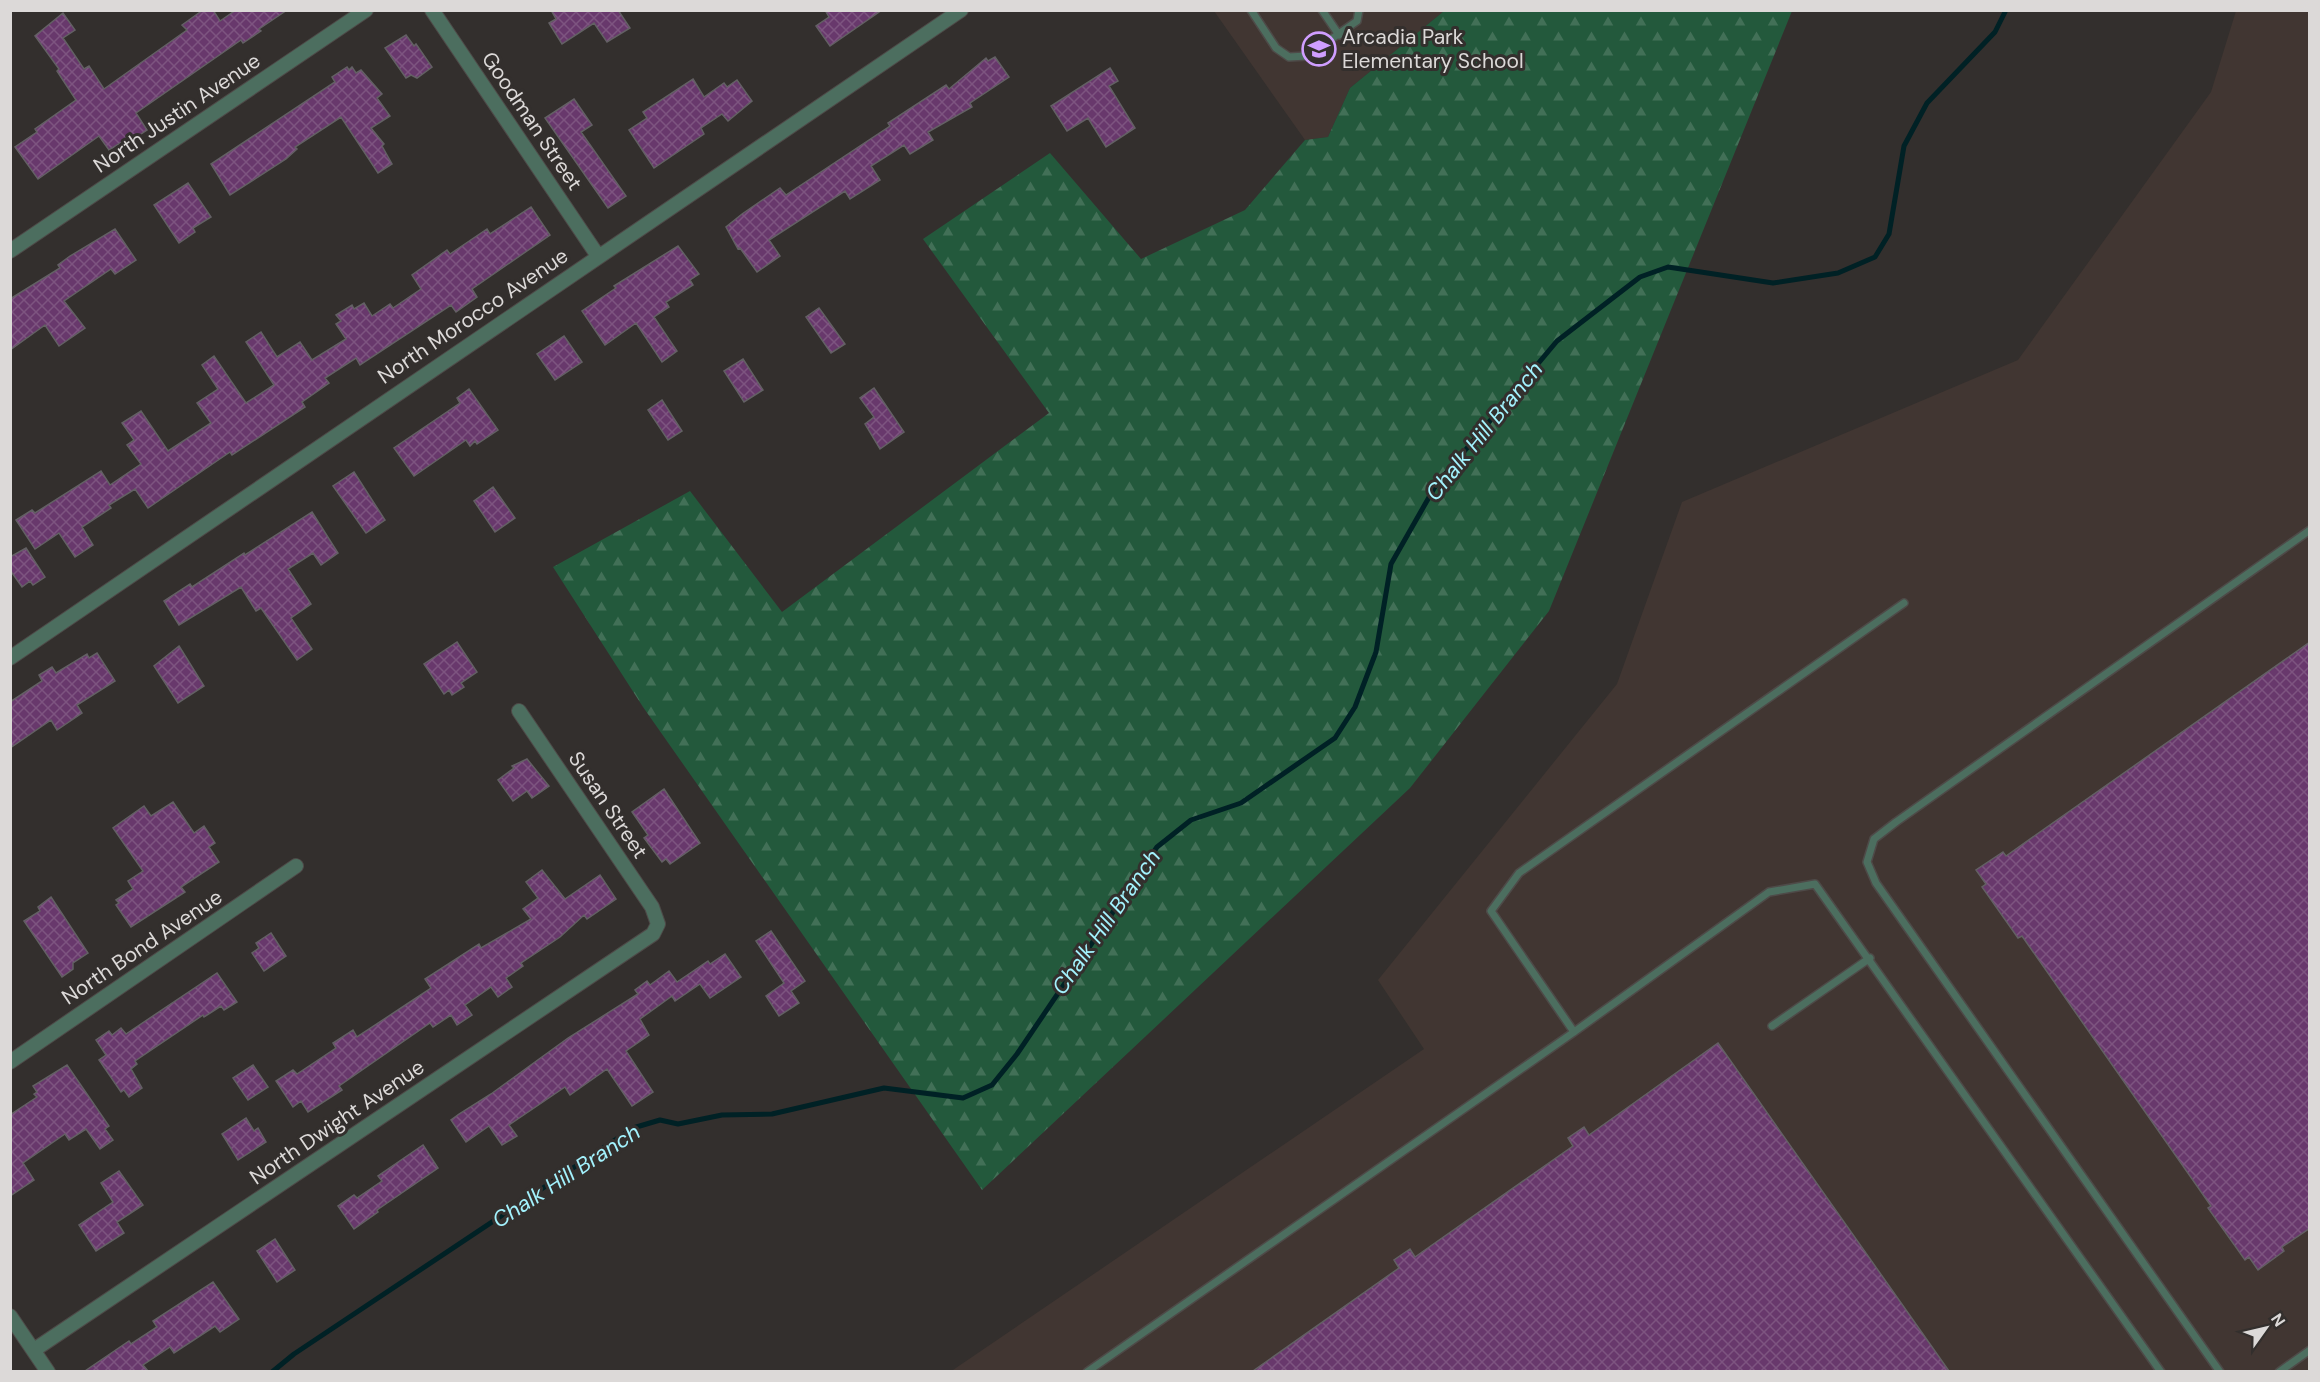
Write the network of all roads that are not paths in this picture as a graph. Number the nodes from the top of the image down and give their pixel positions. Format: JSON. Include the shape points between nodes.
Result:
{"nodes":[{"id":1,"x":366,"y":10,"type":"edge"},
{"id":2,"x":432,"y":10,"type":"edge"},
{"id":3,"x":961,"y":10,"type":"edge"},
{"id":4,"x":1251,"y":10,"type":"edge"},
{"id":5,"x":1322,"y":10,"type":"edge"},
{"id":6,"x":1359,"y":10,"type":"edge"},
{"id":7,"x":1339,"y":35,"type":"junction"},
{"id":8,"x":10,"y":251,"type":"edge"},
{"id":9,"x":598,"y":256,"type":"junction"},
{"id":10,"x":2310,"y":530,"type":"edge"},
{"id":11,"x":1904,"y":603,"type":"dead end"},
{"id":12,"x":10,"y":657,"type":"edge"},
{"id":13,"x":519,"y":711,"type":"dead end"},
{"id":14,"x":297,"y":866,"type":"dead end"},
{"id":15,"x":658,"y":924,"type":"joint"},
{"id":16,"x":1870,"y":958,"type":"junction"},
{"id":17,"x":1772,"y":1026,"type":"dead end"},
{"id":18,"x":1574,"y":1032,"type":"junction"},
{"id":19,"x":10,"y":1062,"type":"edge"},
{"id":20,"x":10,"y":1316,"type":"edge"},
{"id":21,"x":34,"y":1350,"type":"junction"},
{"id":22,"x":2310,"y":1350,"type":"edge"},
{"id":23,"x":48,"y":1371,"type":"edge"},
{"id":24,"x":1087,"y":1371,"type":"edge"},
{"id":25,"x":2161,"y":1371,"type":"edge"},
{"id":26,"x":2220,"y":1371,"type":"edge"},
{"id":27,"x":2279,"y":1371,"type":"edge"}],
"edges":[{"from":1,"to":8,"type":"street","name":"North Justin Avenue"},
{"from":2,"to":9,"type":"street","name":"Goodman Street"},
{"from":3,"to":9,"type":"street","name":"North Morocco Avenue"},
{"from":4,"to":7,"type":"lane","via":[[1276,48],[1289,57],[1307,56]]},
{"from":5,"to":7,"type":"lane"},
{"from":6,"to":7,"type":"lane","via":[[1358,21]]},
{"from":9,"to":12,"type":"street","name":"North Morocco Avenue"},
{"from":10,"to":26,"type":"lane","via":[[1896,822],[1874,839],[1867,862],[1876,884]]},
{"from":11,"to":18,"type":"lane","via":[[1519,873],[1491,911]]},
{"from":13,"to":15,"type":"street","name":"Susan Street","via":[[652,907]]},
{"from":14,"to":19,"type":"street","name":"North Bond Avenue"},
{"from":15,"to":21,"type":"street","name":"North Dwight Avenue","via":[[650,939]]},
{"from":16,"to":17,"type":"lane"},
{"from":16,"to":18,"type":"lane","via":[[1815,884],[1769,892]]},
{"from":16,"to":25,"type":"lane"},
{"from":18,"to":24,"type":"lane"},
{"from":20,"to":21,"type":"street"},
{"from":21,"to":23,"type":"street"},
{"from":22,"to":27,"type":"lane"}]}
